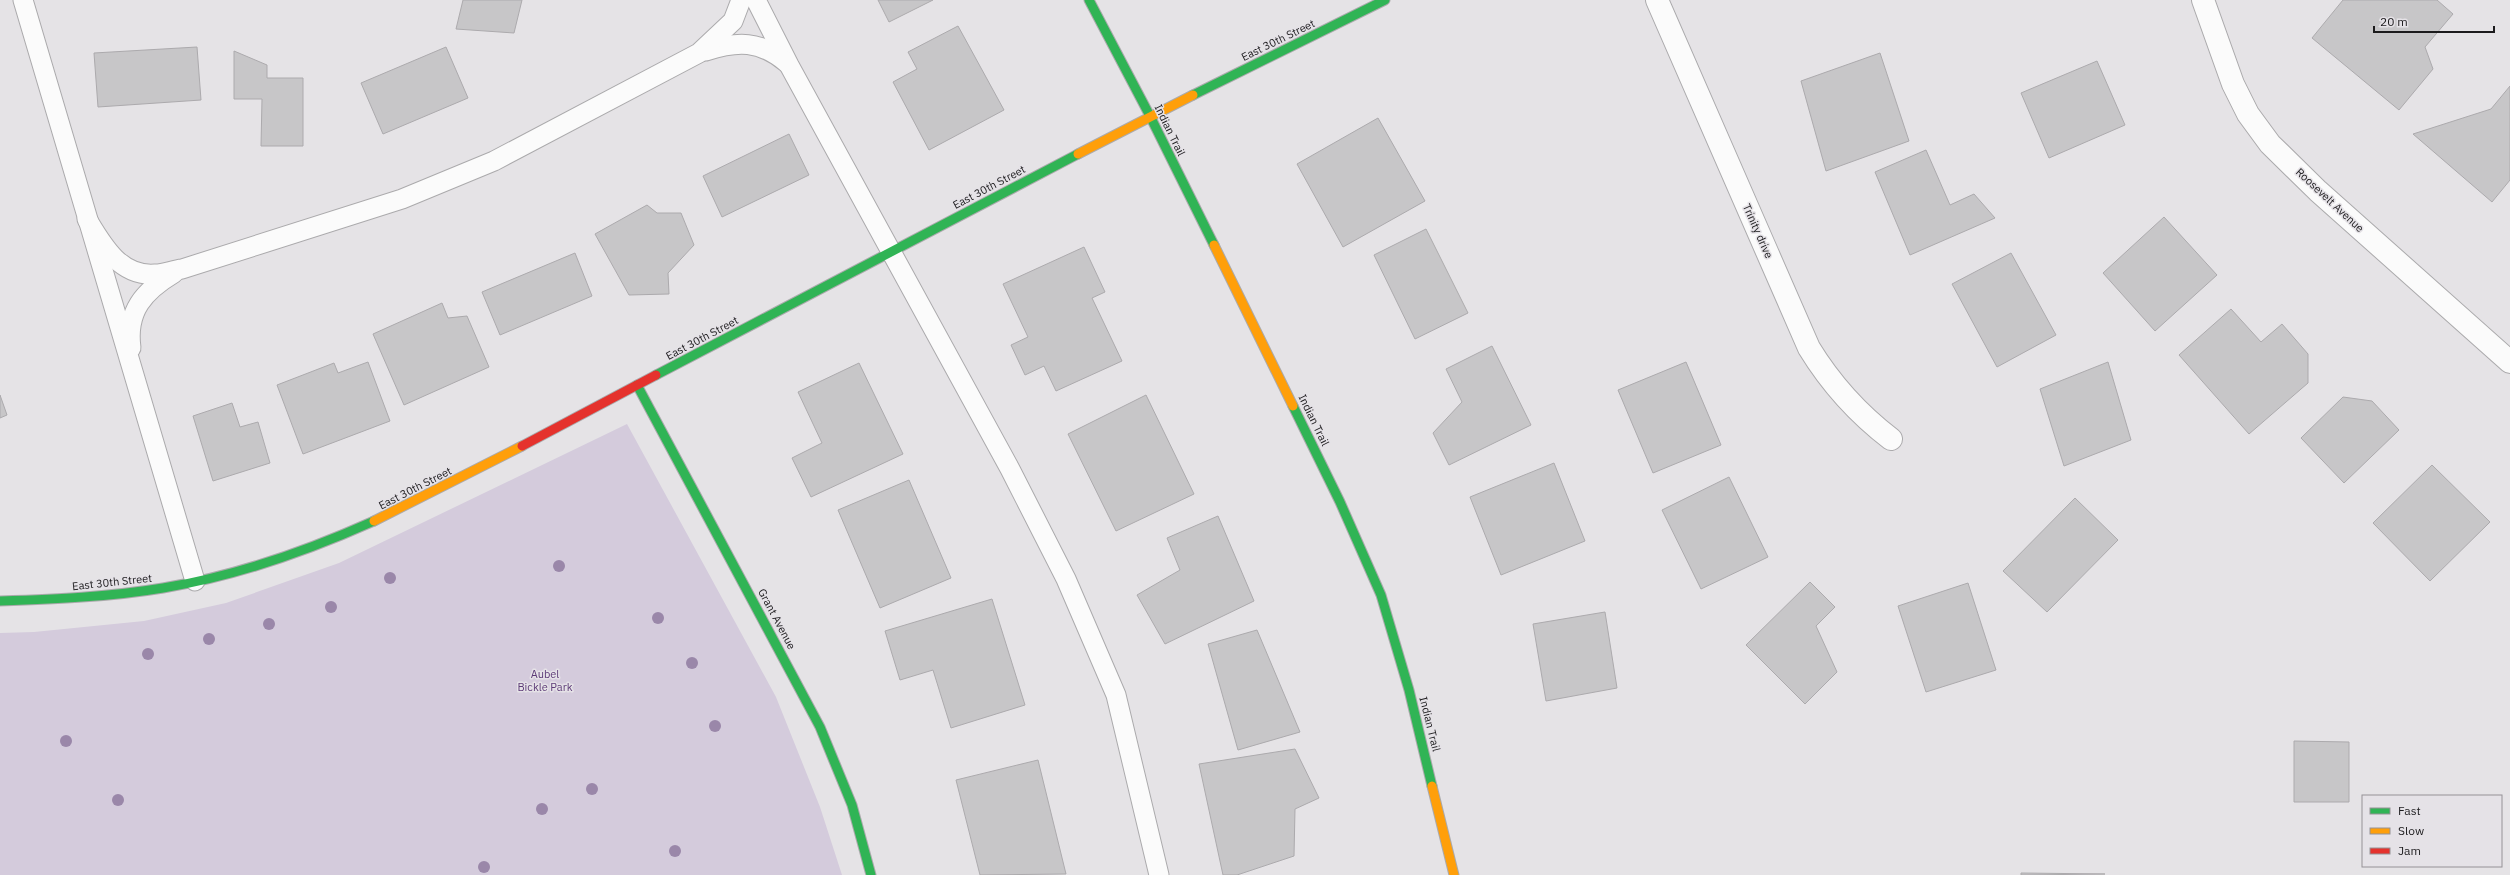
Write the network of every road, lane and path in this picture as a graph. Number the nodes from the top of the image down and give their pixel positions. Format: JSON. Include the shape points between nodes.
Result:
{"nodes":[{"id":1,"x":23,"y":0,"type":"edge"},
{"id":2,"x":741,"y":0,"type":"edge"},
{"id":3,"x":756,"y":0,"type":"edge"},
{"id":4,"x":1089,"y":0,"type":"edge"},
{"id":5,"x":1385,"y":0,"type":"edge"},
{"id":6,"x":1658,"y":0,"type":"edge"},
{"id":7,"x":2204,"y":0,"type":"edge"},
{"id":8,"x":698,"y":53,"type":"junction"},
{"id":9,"x":789,"y":65,"type":"junction"},
{"id":10,"x":1150,"y":116,"type":"junction"},
{"id":11,"x":87,"y":219,"type":"junction"},
{"id":12,"x":891,"y":252,"type":"junction"},
{"id":13,"x":182,"y":269,"type":"junction"},
{"id":14,"x":2510,"y":362,"type":"edge"},
{"id":15,"x":136,"y":381,"type":"junction"},
{"id":16,"x":637,"y":385,"type":"junction"},
{"id":17,"x":1891,"y":438,"type":"dead end"},
{"id":18,"x":195,"y":581,"type":"junction"},
{"id":19,"x":0,"y":601,"type":"edge"},
{"id":20,"x":870,"y":875,"type":"edge"},
{"id":21,"x":1159,"y":875,"type":"edge"},
{"id":22,"x":1454,"y":875,"type":"edge"}],
"edges":[{"from":1,"to":11,"type":"lane"},
{"from":2,"to":8,"type":"lane","via":[[733,21]]},
{"from":3,"to":9,"type":"lane"},
{"from":4,"to":10,"type":"street","name":"Indian Trail"},
{"from":5,"to":10,"type":"street","name":"East 30th Street"},
{"from":6,"to":17,"type":"street","name":"Trinity drive","via":[[1809,348],[1824,374],[1844,397],[1866,420]]},
{"from":7,"to":14,"type":"street","name":"Roosevelt Avenue","via":[[2233,84],[2248,114],[2270,144],[2318,191]]},
{"from":8,"to":9,"type":"lane","via":[[724,45],[749,44],[771,51]]},
{"from":8,"to":13,"type":"lane","via":[[494,161],[448,182]]},
{"from":9,"to":12,"type":"lane"},
{"from":10,"to":12,"type":"street","name":"East 30th Street"},
{"from":10,"to":22,"type":"street","name":"Indian Trail","via":[[1337,495],[1381,594],[1409,690]]},
{"from":11,"to":13,"type":"lane","via":[[104,248],[115,260],[127,267],[141,273],[154,274]]},
{"from":11,"to":15,"type":"lane"},
{"from":12,"to":16,"type":"street","name":"East 30th Street"},
{"from":12,"to":21,"type":"lane","via":[[1010,469],[1076,601],[1116,695]]},
{"from":13,"to":15,"type":"lane","via":[[154,285],[138,304],[132,321],[130,341]]},
{"from":15,"to":18,"type":"lane"},
{"from":16,"to":18,"type":"street","name":"East 30th Street","via":[[390,515],[304,549]]},
{"from":16,"to":20,"type":"street","name":"Grant Avenue","via":[[752,595],[820,727],[852,805]]},
{"from":18,"to":19,"type":"street","name":"East 30th Street","via":[[120,594]]}]}
